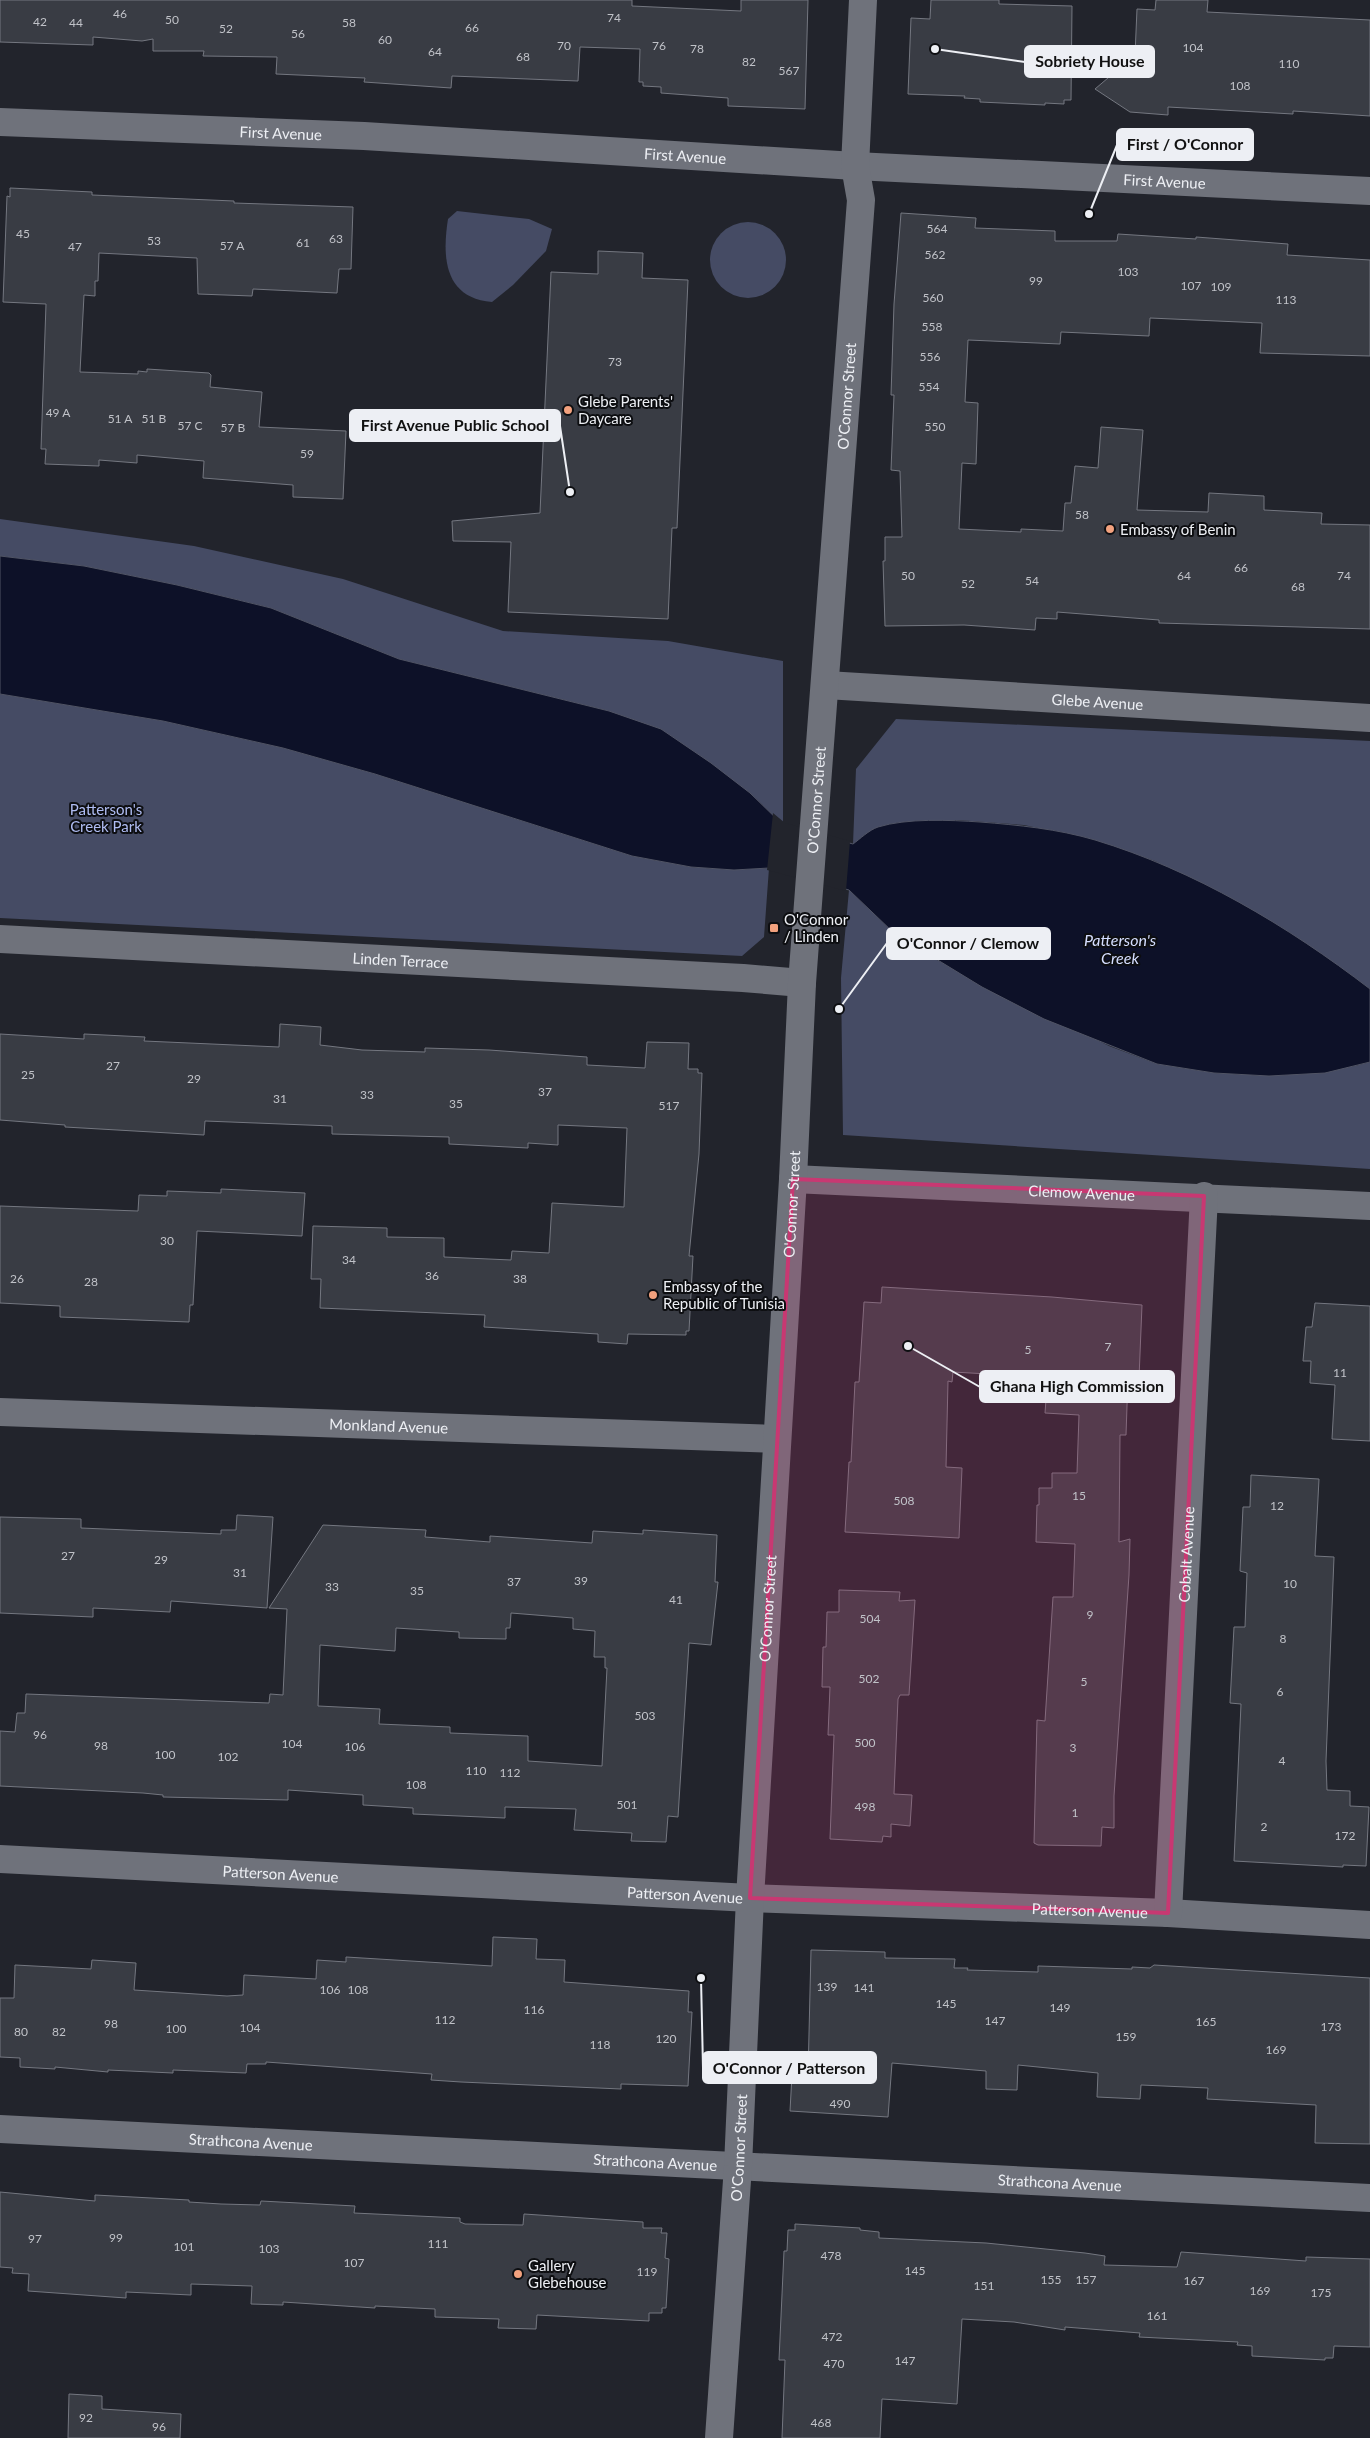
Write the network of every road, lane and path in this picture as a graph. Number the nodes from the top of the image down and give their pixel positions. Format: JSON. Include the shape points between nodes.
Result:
{"nodes":[{"id":1,"x":863,"y":0,"type":"edge"},
{"id":2,"x":0,"y":122,"type":"edge"},
{"id":3,"x":855,"y":166,"type":"junction"},
{"id":4,"x":1370,"y":191,"type":"edge"},
{"id":5,"x":826,"y":685,"type":"junction"},
{"id":6,"x":1370,"y":718,"type":"edge"},
{"id":7,"x":0,"y":939,"type":"edge"},
{"id":8,"x":802,"y":983,"type":"junction"},
{"id":9,"x":793,"y":1179,"type":"junction"},
{"id":10,"x":1204,"y":1196,"type":"junction"},
{"id":11,"x":1370,"y":1206,"type":"edge"},
{"id":12,"x":0,"y":1412,"type":"edge"},
{"id":13,"x":777,"y":1439,"type":"junction"},
{"id":14,"x":0,"y":1859,"type":"edge"},
{"id":15,"x":750,"y":1898,"type":"junction"},
{"id":16,"x":1168,"y":1914,"type":"junction"},
{"id":17,"x":1370,"y":1925,"type":"edge"},
{"id":18,"x":0,"y":2129,"type":"edge"},
{"id":19,"x":738,"y":2166,"type":"junction"},
{"id":20,"x":1370,"y":2198,"type":"edge"},
{"id":21,"x":719,"y":2438,"type":"edge"}],
"edges":[{"from":1,"to":3,"type":"street","name":"O'Connor Street"},
{"from":2,"to":3,"type":"street","name":"First Avenue","via":[[364,136]]},
{"from":3,"to":4,"type":"street","name":"First Avenue"},
{"from":3,"to":5,"type":"street","name":"O'Connor Street","via":[[861,200]]},
{"from":5,"to":6,"type":"street","name":"Glebe Avenue"},
{"from":5,"to":8,"type":"street","name":"O'Connor Street"},
{"from":7,"to":8,"type":"street","name":"Linden Terrace"},
{"from":8,"to":9,"type":"street","name":"O'Connor Street"},
{"from":9,"to":10,"type":"street","name":"Clemow Avenue"},
{"from":9,"to":13,"type":"street","name":"O'Connor Street"},
{"from":10,"to":11,"type":"street","name":"Clemow Avenue"},
{"from":10,"to":16,"type":"street","name":"Cobalt Avenue"},
{"from":12,"to":13,"type":"street","name":"Monkland Avenue"},
{"from":13,"to":15,"type":"street","name":"O'Connor Street"},
{"from":14,"to":15,"type":"street","name":"Patterson Avenue"},
{"from":15,"to":16,"type":"street","name":"Patterson Avenue"},
{"from":15,"to":19,"type":"street","name":"O'Connor Street"},
{"from":16,"to":17,"type":"street","name":"Patterson Avenue"},
{"from":18,"to":19,"type":"street","name":"Strathcona Avenue"},
{"from":19,"to":20,"type":"street","name":"Strathcona Avenue"},
{"from":19,"to":21,"type":"street","name":"O'Connor Street"}]}
